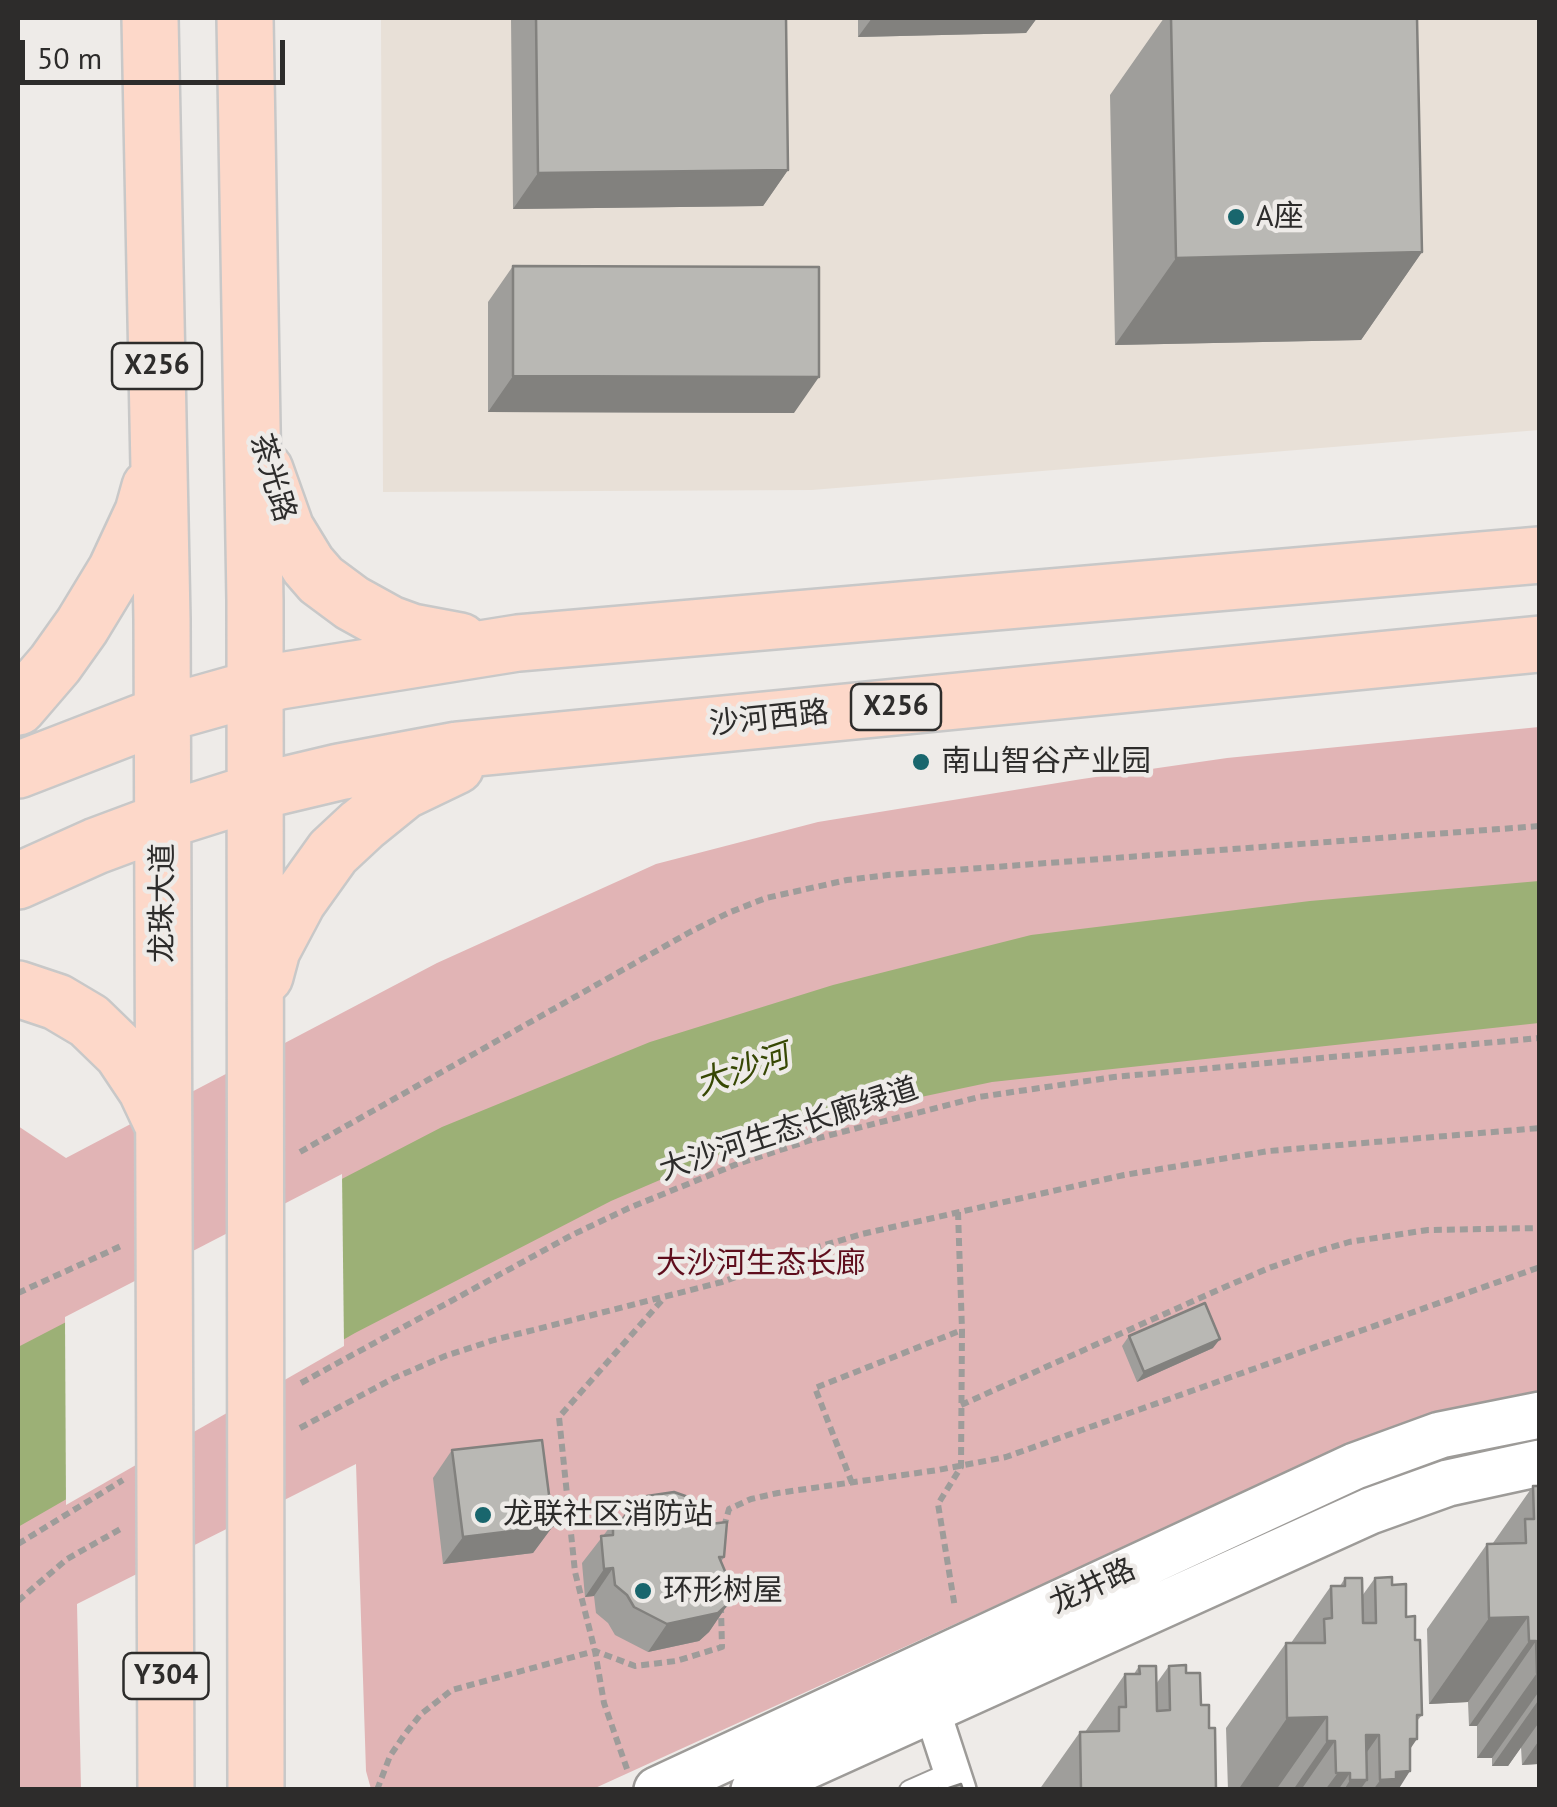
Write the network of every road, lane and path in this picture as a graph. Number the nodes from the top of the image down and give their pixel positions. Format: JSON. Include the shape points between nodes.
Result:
{"nodes":[{"id":1,"x":150,"y":18,"type":"edge"},
{"id":2,"x":245,"y":18,"type":"edge"},
{"id":3,"x":252,"y":394,"type":"junction"},
{"id":4,"x":159,"y":450,"type":"junction"},
{"id":5,"x":1540,"y":555,"type":"edge"},
{"id":6,"x":518,"y":643,"type":"junction"},
{"id":7,"x":1540,"y":644,"type":"edge"},
{"id":8,"x":254,"y":688,"type":"junction"},
{"id":9,"x":18,"y":707,"type":"edge"},
{"id":10,"x":163,"y":714,"type":"junction"},
{"id":11,"x":510,"y":745,"type":"junction"},
{"id":12,"x":18,"y":770,"type":"edge"},
{"id":13,"x":255,"y":792,"type":"junction"},
{"id":14,"x":163,"y":821,"type":"junction"},
{"id":15,"x":1540,"y":826,"type":"edge"},
{"id":16,"x":18,"y":881,"type":"edge"},
{"id":17,"x":18,"y":989,"type":"edge"},
{"id":18,"x":255,"y":1012,"type":"junction"},
{"id":19,"x":1540,"y":1038,"type":"edge"},
{"id":20,"x":164,"y":1127,"type":"junction"},
{"id":21,"x":1540,"y":1128,"type":"edge"},
{"id":22,"x":285,"y":1161,"type":"dead end"},
{"id":23,"x":958,"y":1212,"type":"junction"},
{"id":24,"x":1540,"y":1228,"type":"edge"},
{"id":25,"x":126,"y":1244,"type":"dead end"},
{"id":26,"x":1540,"y":1266,"type":"edge"},
{"id":27,"x":18,"y":1293,"type":"edge"},
{"id":28,"x":663,"y":1298,"type":"junction"},
{"id":29,"x":962,"y":1330,"type":"junction"},
{"id":30,"x":299,"y":1384,"type":"dead end"},
{"id":31,"x":960,"y":1405,"type":"junction"},
{"id":32,"x":1540,"y":1415,"type":"edge"},
{"id":33,"x":292,"y":1432,"type":"dead end"},
{"id":34,"x":1540,"y":1463,"type":"edge"},
{"id":35,"x":960,"y":1467,"type":"junction"},
{"id":36,"x":128,"y":1478,"type":"dead end"},
{"id":37,"x":852,"y":1483,"type":"junction"},
{"id":38,"x":721,"y":1536,"type":"edge"},
{"id":39,"x":151,"y":1541,"type":"junction"},
{"id":40,"x":18,"y":1544,"type":"edge"},
{"id":41,"x":719,"y":1596,"type":"edge"},
{"id":42,"x":18,"y":1600,"type":"edge"},
{"id":43,"x":961,"y":1648,"type":"junction"},
{"id":44,"x":595,"y":1651,"type":"junction"},
{"id":45,"x":925,"y":1689,"type":"junction"},
{"id":46,"x":260,"y":1774,"type":"edge"},
{"id":47,"x":955,"y":1780,"type":"edge"},
{"id":48,"x":643,"y":1781,"type":"edge"},
{"id":49,"x":166,"y":1790,"type":"edge"},
{"id":50,"x":377,"y":1790,"type":"edge"},
{"id":51,"x":754,"y":1790,"type":"edge"},
{"id":52,"x":909,"y":1790,"type":"edge"}],
"edges":[{"from":1,"to":4,"type":"main road","name":"龙珠大道","number":"X256"},
{"from":2,"to":3,"type":"main road"},
{"from":3,"to":6,"type":"main road","name":"茶光路","via":[[277,509],[321,580],[370,614],[412,632]]},
{"from":3,"to":8,"type":"main road"},
{"from":4,"to":9,"type":"main road","via":[[144,512],[116,570],[55,664]]},
{"from":4,"to":10,"type":"main road","name":"龙珠大道","number":"X256"},
{"from":5,"to":6,"type":"main road"},
{"from":6,"to":8,"type":"main road"},
{"from":7,"to":11,"type":"main road","name":"沙河西路","number":"X256"},
{"from":8,"to":10,"type":"main road"},
{"from":8,"to":13,"type":"main road"},
{"from":10,"to":12,"type":"main road"},
{"from":10,"to":14,"type":"main road","name":"龙珠大道","number":"X256"},
{"from":11,"to":13,"type":"main road","name":"沙河西路","number":"X256"},
{"from":11,"to":18,"type":"main road","via":[[404,791],[333,852],[272,950]]},
{"from":13,"to":14,"type":"main road","name":"沙河西路","number":"X256"},
{"from":13,"to":18,"type":"main road"},
{"from":14,"to":16,"type":"main road","name":"沙河西路"},
{"from":14,"to":20,"type":"main road","name":"龙珠大道"},
{"from":15,"to":22,"type":"path","via":[[888,875],[766,898],[690,932]]},
{"from":17,"to":20,"type":"main road","via":[[89,1021],[122,1053]]},
{"from":18,"to":46,"type":"main road"},
{"from":19,"to":30,"type":"path","name":"大沙河生态长廊绿道","via":[[1114,1077],[979,1096],[810,1140],[600,1221]]},
{"from":20,"to":39,"type":"main road","name":"龙珠大道"},
{"from":21,"to":23,"type":"path","via":[[1270,1150]]},
{"from":23,"to":28,"type":"path","via":[[811,1249]]},
{"from":23,"to":29,"type":"path"},
{"from":24,"to":31,"type":"path","via":[[1428,1230],[1309,1254]]},
{"from":25,"to":27,"type":"path"},
{"from":26,"to":35,"type":"path","via":[[1006,1457]]},
{"from":28,"to":33,"type":"path","via":[[445,1356]]},
{"from":28,"to":44,"type":"path","via":[[559,1417],[575,1572]]},
{"from":29,"to":31,"type":"path"},
{"from":29,"to":37,"type":"path","via":[[816,1388]]},
{"from":31,"to":35,"type":"path"},
{"from":32,"to":43,"type":"street","name":"龙井路","via":[[1440,1435],[1355,1466]]},
{"from":34,"to":45,"type":"street","name":"龙井路","via":[[1448,1483],[1370,1511]]},
{"from":35,"to":37,"type":"path"},
{"from":35,"to":43,"type":"path","via":[[938,1504]]},
{"from":36,"to":40,"type":"path"},
{"from":37,"to":38,"type":"path","via":[[752,1499],[729,1509]]},
{"from":39,"to":42,"type":"path","via":[[67,1559]]},
{"from":39,"to":49,"type":"main road","name":"龙珠大道","number":"Y304"},
{"from":41,"to":44,"type":"path","via":[[722,1647],[635,1666]]},
{"from":43,"to":45,"type":"street","name":"龙井路"},
{"from":44,"to":48,"type":"path","via":[[604,1703]]},
{"from":44,"to":50,"type":"path","via":[[452,1690],[397,1745]]},
{"from":45,"to":47,"type":"street"},
{"from":45,"to":48,"type":"street","name":"龙井路"},
{"from":45,"to":51,"type":"street","name":"龙井路"},
{"from":47,"to":52,"type":"lane"}]}
